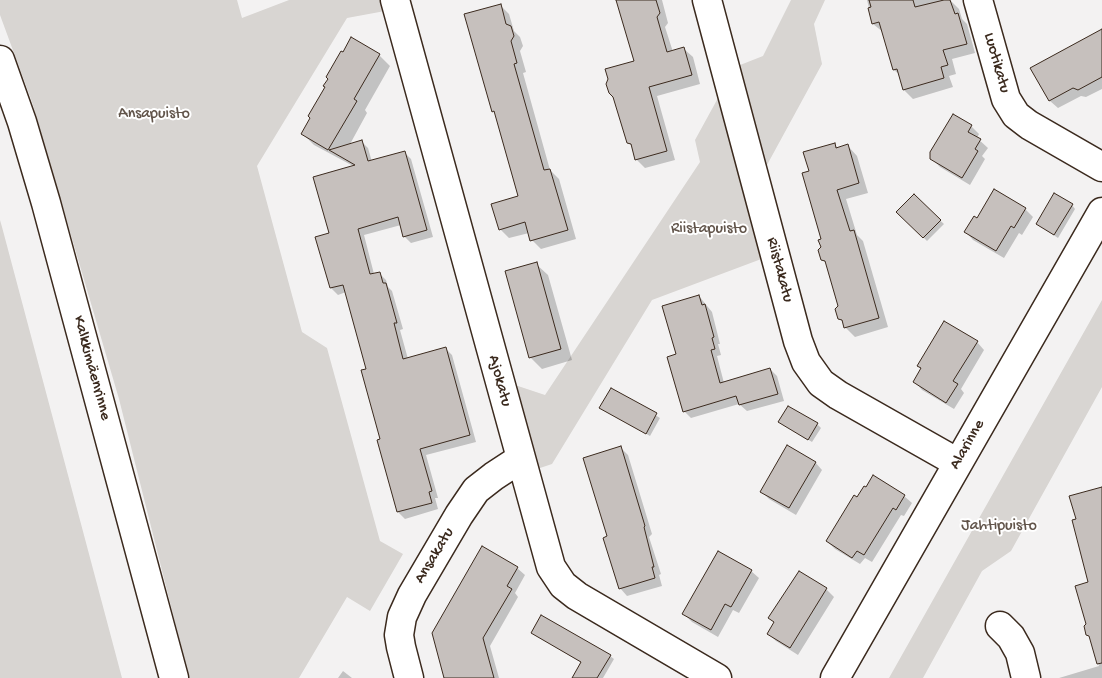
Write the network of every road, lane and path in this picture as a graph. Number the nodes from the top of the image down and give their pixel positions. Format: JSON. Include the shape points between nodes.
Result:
{"nodes":[{"id":1,"x":395,"y":0,"type":"edge"},
{"id":2,"x":706,"y":0,"type":"edge"},
{"id":3,"x":978,"y":0,"type":"edge"},
{"id":4,"x":0,"y":60,"type":"edge"},
{"id":5,"x":1102,"y":167,"type":"edge"},
{"id":6,"x":1102,"y":212,"type":"edge"},
{"id":7,"x":520,"y":459,"type":"junction"},
{"id":8,"x":958,"y":463,"type":"junction"},
{"id":9,"x":1000,"y":626,"type":"dead end"},
{"id":10,"x":174,"y":678,"type":"edge"},
{"id":11,"x":409,"y":678,"type":"edge"},
{"id":12,"x":717,"y":678,"type":"edge"},
{"id":13,"x":835,"y":678,"type":"edge"},
{"id":14,"x":1026,"y":678,"type":"edge"}],
"edges":[{"from":1,"to":7,"type":"street","name":"Ajokatu"},
{"from":2,"to":8,"type":"street","name":"Riistakatu","via":[[796,336],[806,362],[821,382],[838,395]]},
{"from":3,"to":5,"type":"street","name":"Luotikatu","via":[[1006,99],[1016,115]]},
{"from":4,"to":10,"type":"street","name":"Kalkkimäenrinne","via":[[46,203]]},
{"from":6,"to":8,"type":"street","name":"Alarinne"},
{"from":7,"to":11,"type":"street","name":"Ansakatu","via":[[476,490],[412,595],[402,617],[399,635]]},
{"from":7,"to":12,"type":"street","name":"Ajokatu","via":[[551,567],[563,585]]},
{"from":8,"to":13,"type":"street","name":"Alarinne"},
{"from":9,"to":14,"type":"street","via":[[1020,653]]}]}
